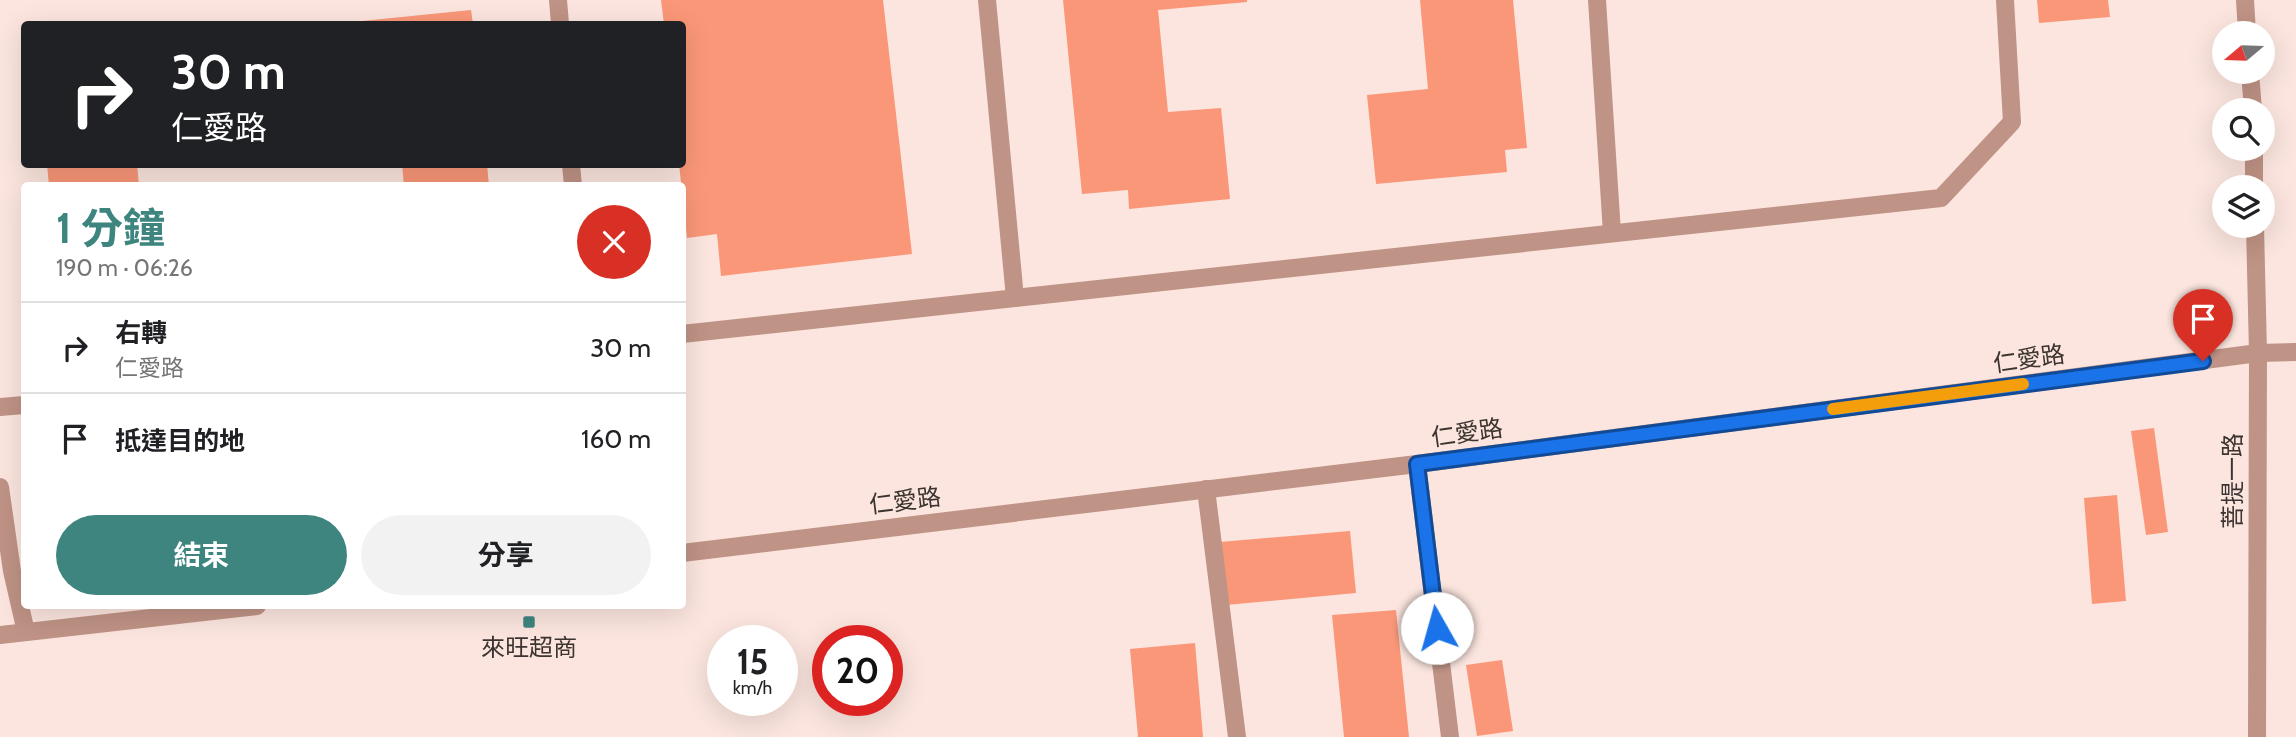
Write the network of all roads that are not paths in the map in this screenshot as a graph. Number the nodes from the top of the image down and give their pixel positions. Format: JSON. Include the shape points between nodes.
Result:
{"nodes":[{"id":1,"x":558,"y":0,"type":"edge"},
{"id":2,"x":987,"y":0,"type":"edge"},
{"id":3,"x":1597,"y":0,"type":"edge"},
{"id":4,"x":2005,"y":0,"type":"edge"},
{"id":5,"x":2245,"y":0,"type":"edge"},
{"id":6,"x":560,"y":21,"type":"edge"},
{"id":7,"x":2246,"y":21,"type":"edge"},
{"id":8,"x":1612,"y":233,"type":"junction"},
{"id":9,"x":2255,"y":238,"type":"edge"},
{"id":10,"x":1015,"y":298,"type":"junction"},
{"id":11,"x":686,"y":334,"type":"edge"},
{"id":12,"x":2296,"y":352,"type":"edge"},
{"id":13,"x":2258,"y":354,"type":"junction"},
{"id":14,"x":21,"y":405,"type":"edge"},
{"id":15,"x":0,"y":408,"type":"edge"},
{"id":16,"x":1417,"y":464,"type":"junction"},
{"id":17,"x":0,"y":486,"type":"edge"},
{"id":18,"x":1206,"y":489,"type":"junction"},
{"id":19,"x":686,"y":553,"type":"edge"},
{"id":20,"x":230,"y":609,"type":"edge"},
{"id":21,"x":26,"y":632,"type":"junction"},
{"id":22,"x":0,"y":635,"type":"edge"},
{"id":23,"x":1237,"y":737,"type":"edge"},
{"id":24,"x":1450,"y":737,"type":"edge"},
{"id":25,"x":2257,"y":737,"type":"edge"}],
"edges":[{"from":1,"to":6,"type":"street"},
{"from":2,"to":10,"type":"street"},
{"from":3,"to":8,"type":"street"},
{"from":4,"to":8,"type":"street","via":[[2012,122],[1941,198]]},
{"from":5,"to":7,"type":"street"},
{"from":8,"to":10,"type":"street"},
{"from":9,"to":13,"type":"street","name":"菩提一路"},
{"from":10,"to":11,"type":"street"},
{"from":12,"to":13,"type":"street","name":"仁愛路"},
{"from":13,"to":16,"type":"street","name":"仁愛路"},
{"from":13,"to":25,"type":"street","name":"菩提一路"},
{"from":14,"to":15,"type":"street"},
{"from":16,"to":18,"type":"street","name":"仁愛路"},
{"from":16,"to":24,"type":"street"},
{"from":17,"to":21,"type":"street"},
{"from":18,"to":19,"type":"street","name":"仁愛路"},
{"from":18,"to":23,"type":"street"},
{"from":20,"to":21,"type":"street"},
{"from":21,"to":22,"type":"street"}]}
